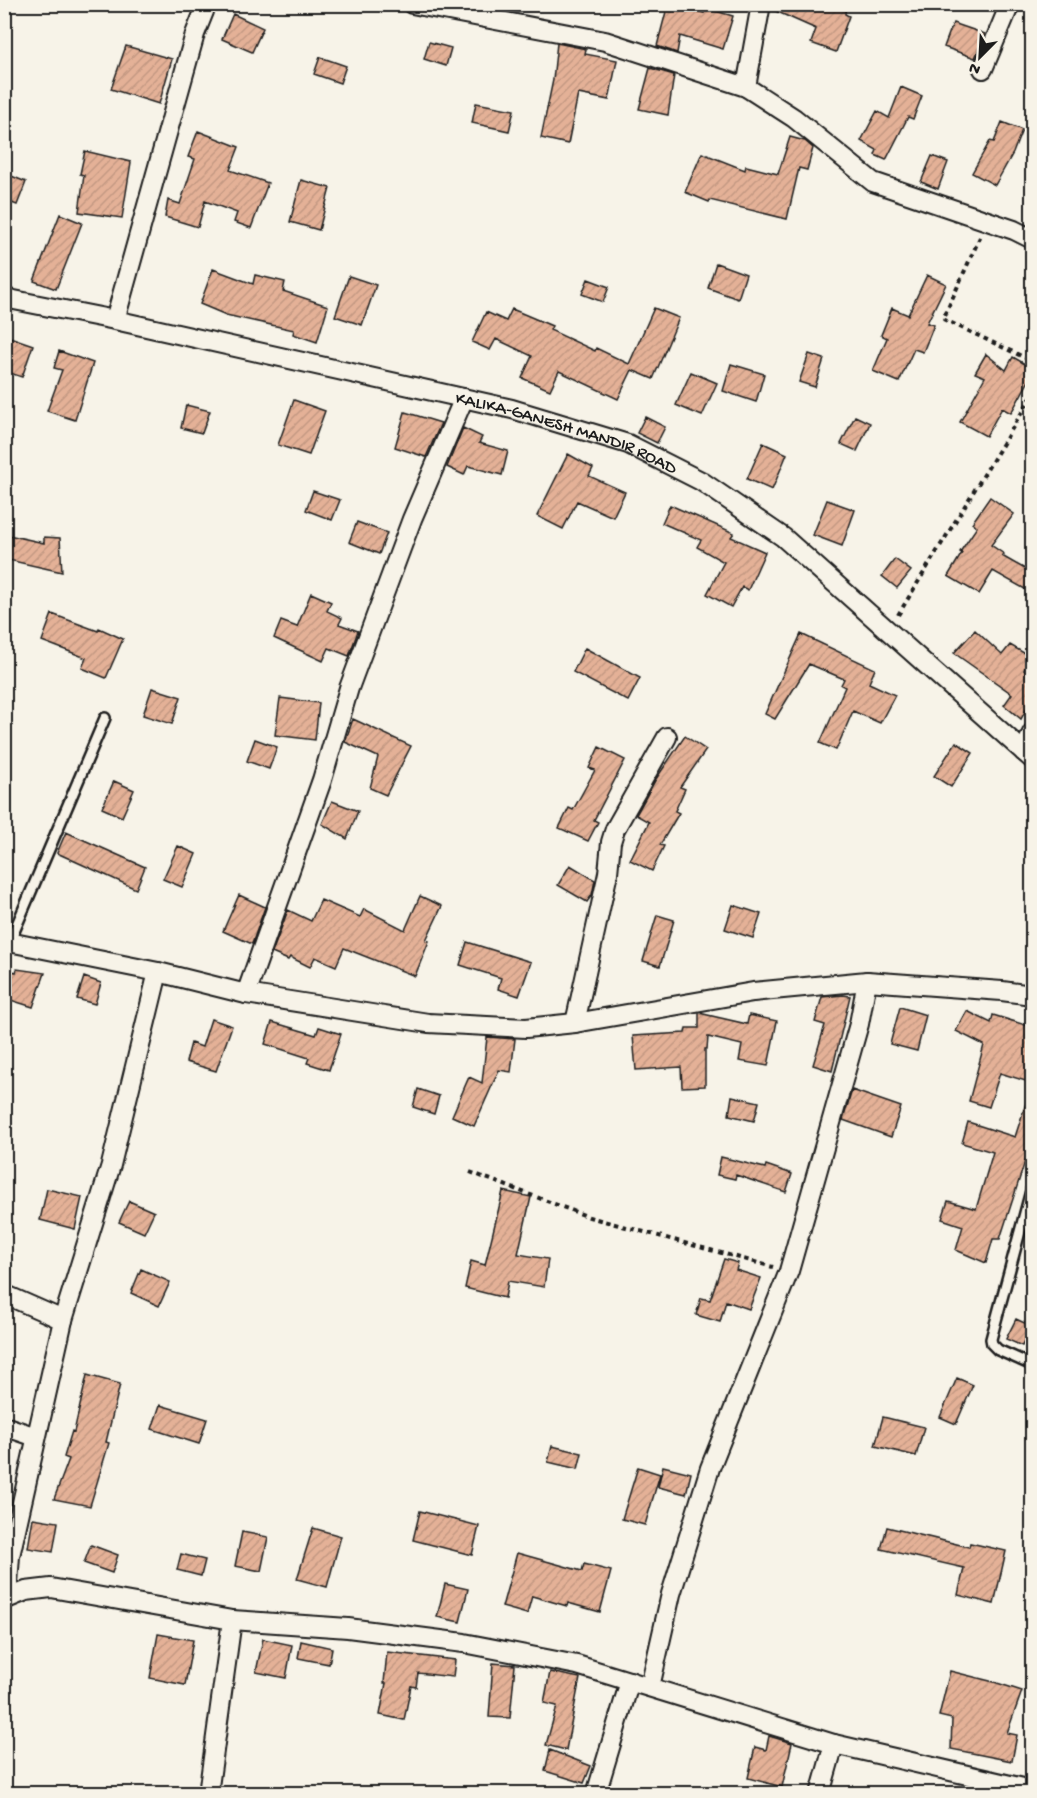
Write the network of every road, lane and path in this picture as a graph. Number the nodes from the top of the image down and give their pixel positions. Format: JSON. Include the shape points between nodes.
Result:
{"nodes":[{"id":1,"x":207,"y":4,"type":"edge"},
{"id":2,"x":412,"y":4,"type":"edge"},
{"id":3,"x":761,"y":4,"type":"edge"},
{"id":4,"x":1010,"y":4,"type":"edge"},
{"id":5,"x":983,"y":69,"type":"dead end"},
{"id":6,"x":746,"y":87,"type":"junction"},
{"id":7,"x":988,"y":222,"type":"junction"},
{"id":8,"x":1032,"y":239,"type":"edge"},
{"id":9,"x":4,"y":298,"type":"edge"},
{"id":10,"x":115,"y":320,"type":"junction"},
{"id":11,"x":1032,"y":361,"type":"edge"},
{"id":12,"x":1032,"y":396,"type":"edge"},
{"id":13,"x":464,"y":398,"type":"junction"},
{"id":14,"x":889,"y":632,"type":"junction"},
{"id":15,"x":105,"y":718,"type":"dead end"},
{"id":16,"x":1032,"y":733,"type":"edge"},
{"id":17,"x":667,"y":737,"type":"dead end"},
{"id":18,"x":1028,"y":756,"type":"edge"},
{"id":19,"x":7,"y":941,"type":"edge"},
{"id":20,"x":158,"y":972,"type":"junction"},
{"id":21,"x":867,"y":981,"type":"junction"},
{"id":22,"x":246,"y":994,"type":"junction"},
{"id":23,"x":1032,"y":995,"type":"edge"},
{"id":24,"x":575,"y":1023,"type":"junction"},
{"id":25,"x":470,"y":1172,"type":"dead end"},
{"id":26,"x":1032,"y":1186,"type":"edge"},
{"id":27,"x":789,"y":1272,"type":"junction"},
{"id":28,"x":4,"y":1294,"type":"edge"},
{"id":29,"x":63,"y":1320,"type":"junction"},
{"id":30,"x":1032,"y":1365,"type":"edge"},
{"id":31,"x":4,"y":1425,"type":"edge"},
{"id":32,"x":36,"y":1437,"type":"junction"},
{"id":33,"x":5,"y":1600,"type":"edge"},
{"id":34,"x":232,"y":1620,"type":"junction"},
{"id":35,"x":630,"y":1681,"type":"junction"},
{"id":36,"x":650,"y":1687,"type":"junction"},
{"id":37,"x":834,"y":1744,"type":"junction"},
{"id":38,"x":1032,"y":1790,"type":"edge"},
{"id":39,"x":208,"y":1794,"type":"edge"},
{"id":40,"x":596,"y":1794,"type":"edge"},
{"id":41,"x":820,"y":1794,"type":"edge"}],
"edges":[{"from":1,"to":10,"type":"street","via":[[195,34]]},
{"from":2,"to":6,"type":"street","via":[[605,41]]},
{"from":3,"to":6,"type":"street"},
{"from":4,"to":5,"type":"street"},
{"from":6,"to":7,"type":"street","via":[[794,118],[873,182]]},
{"from":7,"to":8,"type":"street"},
{"from":7,"to":11,"type":"path","via":[[943,320]]},
{"from":9,"to":10,"type":"street","name":"KALIKA-GANESH MANDIR ROAD"},
{"from":10,"to":13,"type":"street","name":"KALIKA-GANESH MANDIR ROAD"},
{"from":12,"to":14,"type":"path"},
{"from":13,"to":14,"type":"street","name":"KALIKA-GANESH MANDIR ROAD","via":[[628,444],[701,481],[783,537]]},
{"from":13,"to":22,"type":"street","via":[[412,519],[353,676],[322,780]]},
{"from":14,"to":18,"type":"street","name":"KALIKA-GANESH MANDIR ROAD"},
{"from":15,"to":19,"type":"lane"},
{"from":16,"to":18,"type":"street"},
{"from":17,"to":24,"type":"street","via":[[615,829]]},
{"from":19,"to":20,"type":"street"},
{"from":20,"to":22,"type":"street"},
{"from":20,"to":29,"type":"street","via":[[111,1165]]},
{"from":21,"to":23,"type":"street"},
{"from":21,"to":24,"type":"street","via":[[753,992]]},
{"from":21,"to":27,"type":"street","via":[[859,1024]]},
{"from":22,"to":24,"type":"street","via":[[428,1023],[526,1028]]},
{"from":25,"to":27,"type":"path","via":[[589,1218]]},
{"from":26,"to":30,"type":"lane","via":[[992,1338],[998,1350]]},
{"from":27,"to":36,"type":"street","via":[[710,1468],[671,1594]]},
{"from":28,"to":29,"type":"street"},
{"from":29,"to":32,"type":"street"},
{"from":31,"to":32,"type":"street"},
{"from":32,"to":33,"type":"street","via":[[10,1556]]},
{"from":33,"to":34,"type":"street","via":[[26,1591],[51,1588]]},
{"from":34,"to":35,"type":"street","via":[[348,1628],[464,1643],[577,1665]]},
{"from":34,"to":39,"type":"street"},
{"from":35,"to":36,"type":"street"},
{"from":35,"to":40,"type":"street"},
{"from":36,"to":37,"type":"street"},
{"from":37,"to":38,"type":"street"},
{"from":37,"to":41,"type":"street"}]}
